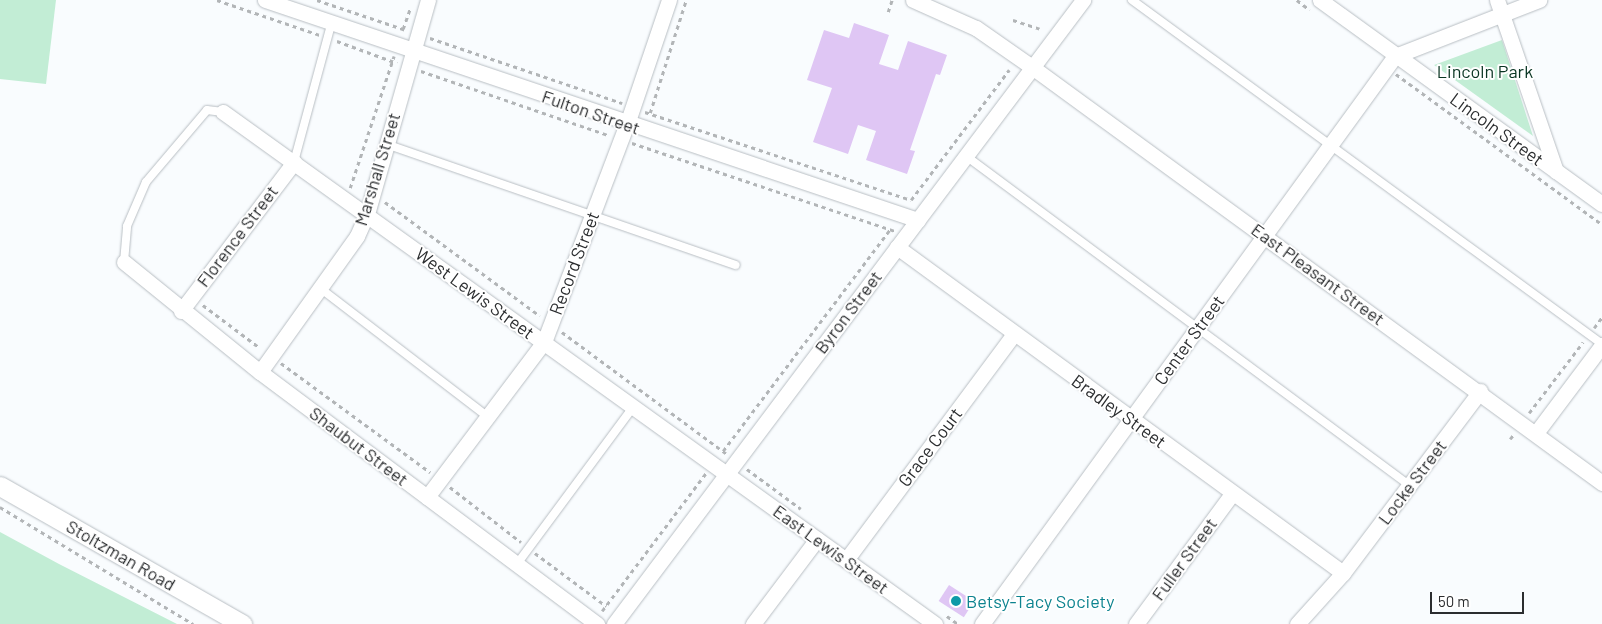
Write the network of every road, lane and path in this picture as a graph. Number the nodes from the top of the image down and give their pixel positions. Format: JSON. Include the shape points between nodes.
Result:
{"nodes":[{"id":1,"x":217,"y":0,"type":"edge"},
{"id":2,"x":265,"y":0,"type":"edge"},
{"id":3,"x":317,"y":0,"type":"edge"},
{"id":4,"x":413,"y":0,"type":"edge"},
{"id":5,"x":428,"y":0,"type":"edge"},
{"id":6,"x":669,"y":0,"type":"edge"},
{"id":7,"x":686,"y":0,"type":"edge"},
{"id":8,"x":892,"y":0,"type":"edge"},
{"id":9,"x":913,"y":0,"type":"edge"},
{"id":10,"x":1083,"y":0,"type":"edge"},
{"id":11,"x":1132,"y":0,"type":"edge"},
{"id":12,"x":1297,"y":0,"type":"edge"},
{"id":13,"x":1539,"y":0,"type":"edge"},
{"id":14,"x":1316,"y":6,"type":"edge"},
{"id":15,"x":1500,"y":7,"type":"edge"},
{"id":16,"x":888,"y":12,"type":"dead end"},
{"id":17,"x":1014,"y":20,"type":"dead end"},
{"id":18,"x":332,"y":22,"type":"junction"},
{"id":19,"x":1040,"y":29,"type":"dead end"},
{"id":20,"x":410,"y":31,"type":"junction"},
{"id":21,"x":327,"y":38,"type":"junction"},
{"id":22,"x":404,"y":48,"type":"junction"},
{"id":23,"x":392,"y":61,"type":"junction"},
{"id":24,"x":1391,"y":62,"type":"junction"},
{"id":25,"x":407,"y":66,"type":"junction"},
{"id":26,"x":1032,"y":67,"type":"junction"},
{"id":27,"x":1009,"y":70,"type":"dead end"},
{"id":28,"x":421,"y":71,"type":"junction"},
{"id":29,"x":419,"y":80,"type":"dead end"},
{"id":30,"x":632,"y":107,"type":"junction"},
{"id":31,"x":223,"y":112,"type":"joint"},
{"id":32,"x":650,"y":113,"type":"junction"},
{"id":33,"x":627,"y":124,"type":"junction"},
{"id":34,"x":644,"y":130,"type":"junction"},
{"id":35,"x":621,"y":140,"type":"junction"},
{"id":36,"x":386,"y":144,"type":"junction"},
{"id":37,"x":1331,"y":145,"type":"junction"},
{"id":38,"x":639,"y":146,"type":"junction"},
{"id":39,"x":966,"y":156,"type":"junction"},
{"id":40,"x":294,"y":162,"type":"junction"},
{"id":41,"x":1556,"y":171,"type":"junction"},
{"id":42,"x":386,"y":192,"type":"dead end"},
{"id":43,"x":346,"y":200,"type":"junction"},
{"id":44,"x":911,"y":200,"type":"junction"},
{"id":45,"x":1602,"y":204,"type":"edge"},
{"id":46,"x":367,"y":214,"type":"junction"},
{"id":47,"x":901,"y":214,"type":"junction"},
{"id":48,"x":592,"y":216,"type":"junction"},
{"id":49,"x":918,"y":220,"type":"junction"},
{"id":50,"x":1602,"y":224,"type":"edge"},
{"id":51,"x":890,"y":229,"type":"junction"},
{"id":52,"x":907,"y":235,"type":"junction"},
{"id":53,"x":1265,"y":236,"type":"junction"},
{"id":54,"x":897,"y":247,"type":"junction"},
{"id":55,"x":124,"y":262,"type":"joint"},
{"id":56,"x":736,"y":265,"type":"dead end"},
{"id":57,"x":320,"y":288,"type":"junction"},
{"id":58,"x":192,"y":296,"type":"junction"},
{"id":59,"x":181,"y":311,"type":"junction"},
{"id":60,"x":1602,"y":317,"type":"edge"},
{"id":61,"x":551,"y":324,"type":"junction"},
{"id":62,"x":1197,"y":328,"type":"junction"},
{"id":63,"x":1014,"y":334,"type":"junction"},
{"id":64,"x":1589,"y":335,"type":"junction"},
{"id":65,"x":544,"y":342,"type":"junction"},
{"id":66,"x":1602,"y":345,"type":"edge"},
{"id":67,"x":271,"y":356,"type":"junction"},
{"id":68,"x":260,"y":372,"type":"junction"},
{"id":69,"x":1480,"y":391,"type":"junction"},
{"id":70,"x":633,"y":406,"type":"junction"},
{"id":71,"x":488,"y":417,"type":"junction"},
{"id":72,"x":1131,"y":420,"type":"junction"},
{"id":73,"x":1522,"y":423,"type":"junction"},
{"id":74,"x":1536,"y":433,"type":"junction"},
{"id":75,"x":1510,"y":439,"type":"dead end"},
{"id":76,"x":723,"y":451,"type":"junction"},
{"id":77,"x":736,"y":461,"type":"junction"},
{"id":78,"x":713,"y":464,"type":"junction"},
{"id":79,"x":727,"y":474,"type":"junction"},
{"id":80,"x":440,"y":480,"type":"junction"},
{"id":81,"x":1602,"y":483,"type":"edge"},
{"id":82,"x":0,"y":486,"type":"edge"},
{"id":83,"x":1409,"y":486,"type":"junction"},
{"id":84,"x":1232,"y":494,"type":"junction"},
{"id":85,"x":427,"y":497,"type":"junction"},
{"id":86,"x":0,"y":508,"type":"edge"},
{"id":87,"x":808,"y":514,"type":"dead end"},
{"id":88,"x":817,"y":539,"type":"junction"},
{"id":89,"x":529,"y":548,"type":"junction"},
{"id":90,"x":846,"y":560,"type":"junction"},
{"id":91,"x":517,"y":564,"type":"junction"},
{"id":92,"x":1343,"y":573,"type":"junction"},
{"id":93,"x":606,"y":606,"type":"junction"},
{"id":94,"x":938,"y":618,"type":"edge"},
{"id":95,"x":596,"y":623,"type":"edge"},
{"id":96,"x":192,"y":624,"type":"edge"},
{"id":97,"x":242,"y":624,"type":"edge"},
{"id":98,"x":614,"y":624,"type":"edge"},
{"id":99,"x":753,"y":624,"type":"edge"},
{"id":100,"x":958,"y":624,"type":"edge"},
{"id":101,"x":982,"y":624,"type":"edge"},
{"id":102,"x":1136,"y":624,"type":"edge"},
{"id":103,"x":1296,"y":624,"type":"edge"}],
"edges":[{"from":1,"to":21,"type":"path"},
{"from":2,"to":18,"type":"street","name":"Fulton Street"},
{"from":3,"to":20,"type":"path"},
{"from":4,"to":20,"type":"path"},
{"from":5,"to":20,"type":"street","name":"Marshall Street"},
{"from":6,"to":30,"type":"street","name":"Record Street"},
{"from":7,"to":32,"type":"path"},
{"from":8,"to":16,"type":"path"},
{"from":9,"to":26,"type":"street","name":"East Pleasant Street","via":[[976,28]]},
{"from":10,"to":26,"type":"street","name":"Byron Street"},
{"from":11,"to":37,"type":"lane"},
{"from":12,"to":14,"type":"path"},
{"from":13,"to":15,"type":"street"},
{"from":14,"to":24,"type":"street","name":"Lincoln Street"},
{"from":15,"to":24,"type":"street"},
{"from":15,"to":41,"type":"street"},
{"from":17,"to":19,"type":"path"},
{"from":18,"to":21,"type":"lane"},
{"from":18,"to":22,"type":"street","name":"Fulton Street"},
{"from":20,"to":22,"type":"street","name":"Marshall Street"},
{"from":20,"to":22,"type":"path"},
{"from":20,"to":30,"type":"path"},
{"from":21,"to":23,"type":"path"},
{"from":21,"to":40,"type":"lane"},
{"from":22,"to":23,"type":"path"},
{"from":22,"to":25,"type":"street","name":"Marshall Street"},
{"from":22,"to":33,"type":"street","name":"Fulton Street"},
{"from":23,"to":25,"type":"path"},
{"from":23,"to":43,"type":"path"},
{"from":24,"to":37,"type":"street","name":"Center Street"},
{"from":24,"to":41,"type":"street","name":"Lincoln Street"},
{"from":24,"to":50,"type":"path"},
{"from":25,"to":28,"type":"path"},
{"from":25,"to":36,"type":"street","name":"Marshall Street"},
{"from":26,"to":39,"type":"street","name":"Byron Street"},
{"from":26,"to":53,"type":"street","name":"East Pleasant Street"},
{"from":27,"to":44,"type":"path"},
{"from":28,"to":29,"type":"path"},
{"from":28,"to":35,"type":"path"},
{"from":30,"to":32,"type":"path"},
{"from":30,"to":33,"type":"street","name":"Record Street"},
{"from":31,"to":40,"type":"street","name":"West Lewis Street"},
{"from":31,"to":55,"type":"lane","via":[[208,110],[146,182],[126,226]]},
{"from":32,"to":34,"type":"path"},
{"from":32,"to":44,"type":"path"},
{"from":33,"to":34,"type":"street","name":"Fulton Street"},
{"from":33,"to":35,"type":"street","name":"Record Street"},
{"from":34,"to":38,"type":"path"},
{"from":34,"to":47,"type":"street","name":"Fulton Street"},
{"from":35,"to":38,"type":"path"},
{"from":35,"to":48,"type":"street","name":"Record Street"},
{"from":36,"to":46,"type":"street","name":"Marshall Street"},
{"from":36,"to":48,"type":"lane"},
{"from":37,"to":53,"type":"street","name":"Center Street"},
{"from":37,"to":64,"type":"lane"},
{"from":38,"to":51,"type":"path"},
{"from":39,"to":49,"type":"street","name":"Byron Street"},
{"from":39,"to":62,"type":"lane"},
{"from":40,"to":43,"type":"street","name":"West Lewis Street"},
{"from":40,"to":58,"type":"street","name":"Florence Street"},
{"from":41,"to":45,"type":"street","name":"Lincoln Street"},
{"from":42,"to":61,"type":"path","via":[[384,201]]},
{"from":43,"to":46,"type":"street","name":"West Lewis Street"},
{"from":44,"to":47,"type":"path"},
{"from":46,"to":57,"type":"street","name":"Marshall Street","via":[[357,236]]},
{"from":46,"to":65,"type":"street","name":"West Lewis Street"},
{"from":47,"to":49,"type":"street","name":"Fulton Street"},
{"from":47,"to":51,"type":"path"},
{"from":48,"to":56,"type":"lane"},
{"from":48,"to":61,"type":"street","name":"Record Street"},
{"from":49,"to":52,"type":"street","name":"Byron Street"},
{"from":51,"to":52,"type":"path"},
{"from":51,"to":76,"type":"path"},
{"from":52,"to":54,"type":"street","name":"Byron Street"},
{"from":53,"to":62,"type":"street","name":"Center Street"},
{"from":53,"to":69,"type":"street","name":"East Pleasant Street"},
{"from":54,"to":63,"type":"street","name":"Bradley Street"},
{"from":54,"to":77,"type":"street","name":"Byron Street"},
{"from":55,"to":59,"type":"street","name":"Shaubut Street"},
{"from":57,"to":67,"type":"street","name":"Marshall Street"},
{"from":57,"to":71,"type":"lane"},
{"from":58,"to":59,"type":"street","name":"Florence Street"},
{"from":58,"to":67,"type":"path"},
{"from":59,"to":68,"type":"street","name":"Shaubut Street"},
{"from":60,"to":64,"type":"path"},
{"from":61,"to":65,"type":"street","name":"Record Street"},
{"from":61,"to":76,"type":"path"},
{"from":62,"to":72,"type":"street","name":"Center Street"},
{"from":62,"to":83,"type":"lane"},
{"from":63,"to":72,"type":"street","name":"Bradley Street"},
{"from":63,"to":90,"type":"street","name":"Grace Court"},
{"from":64,"to":66,"type":"lane"},
{"from":64,"to":73,"type":"path"},
{"from":65,"to":70,"type":"street","name":"West Lewis Street"},
{"from":65,"to":71,"type":"street","name":"Record Street"},
{"from":66,"to":74,"type":"street"},
{"from":67,"to":68,"type":"street","name":"Marshall Street"},
{"from":67,"to":80,"type":"path"},
{"from":68,"to":85,"type":"street","name":"Shaubut Street"},
{"from":69,"to":73,"type":"street","name":"East Pleasant Street"},
{"from":69,"to":83,"type":"street","name":"Locke Street"},
{"from":70,"to":78,"type":"street","name":"West Lewis Street"},
{"from":70,"to":89,"type":"lane"},
{"from":71,"to":80,"type":"street","name":"Record Street"},
{"from":72,"to":84,"type":"street","name":"Bradley Street"},
{"from":72,"to":101,"type":"street","name":"Center Street"},
{"from":73,"to":74,"type":"street","name":"East Pleasant Street"},
{"from":73,"to":75,"type":"path"},
{"from":74,"to":81,"type":"street","name":"East Pleasant Street"},
{"from":76,"to":77,"type":"path"},
{"from":76,"to":78,"type":"path"},
{"from":77,"to":79,"type":"street","name":"Byron Street"},
{"from":77,"to":87,"type":"path"},
{"from":78,"to":79,"type":"street","name":"West Lewis Street"},
{"from":78,"to":93,"type":"path"},
{"from":79,"to":88,"type":"street","name":"East Lewis Street"},
{"from":79,"to":98,"type":"street","name":"Byron Street"},
{"from":80,"to":85,"type":"street","name":"Record Street"},
{"from":80,"to":89,"type":"path"},
{"from":82,"to":97,"type":"street","name":"Stoltzman Road"},
{"from":83,"to":92,"type":"street","name":"Locke Street"},
{"from":84,"to":92,"type":"street","name":"Bradley Street"},
{"from":84,"to":102,"type":"street","name":"Fuller Street"},
{"from":85,"to":91,"type":"street","name":"Shaubut Street"},
{"from":86,"to":96,"type":"path"},
{"from":88,"to":90,"type":"street","name":"East Lewis Street"},
{"from":88,"to":99,"type":"street"},
{"from":89,"to":91,"type":"lane"},
{"from":89,"to":93,"type":"path"},
{"from":90,"to":94,"type":"street","name":"East Lewis Street"},
{"from":91,"to":95,"type":"street","name":"Shaubut Street"},
{"from":92,"to":103,"type":"street","name":"Locke Street"},
{"from":93,"to":95,"type":"path"},
{"from":94,"to":100,"type":"path"}]}
